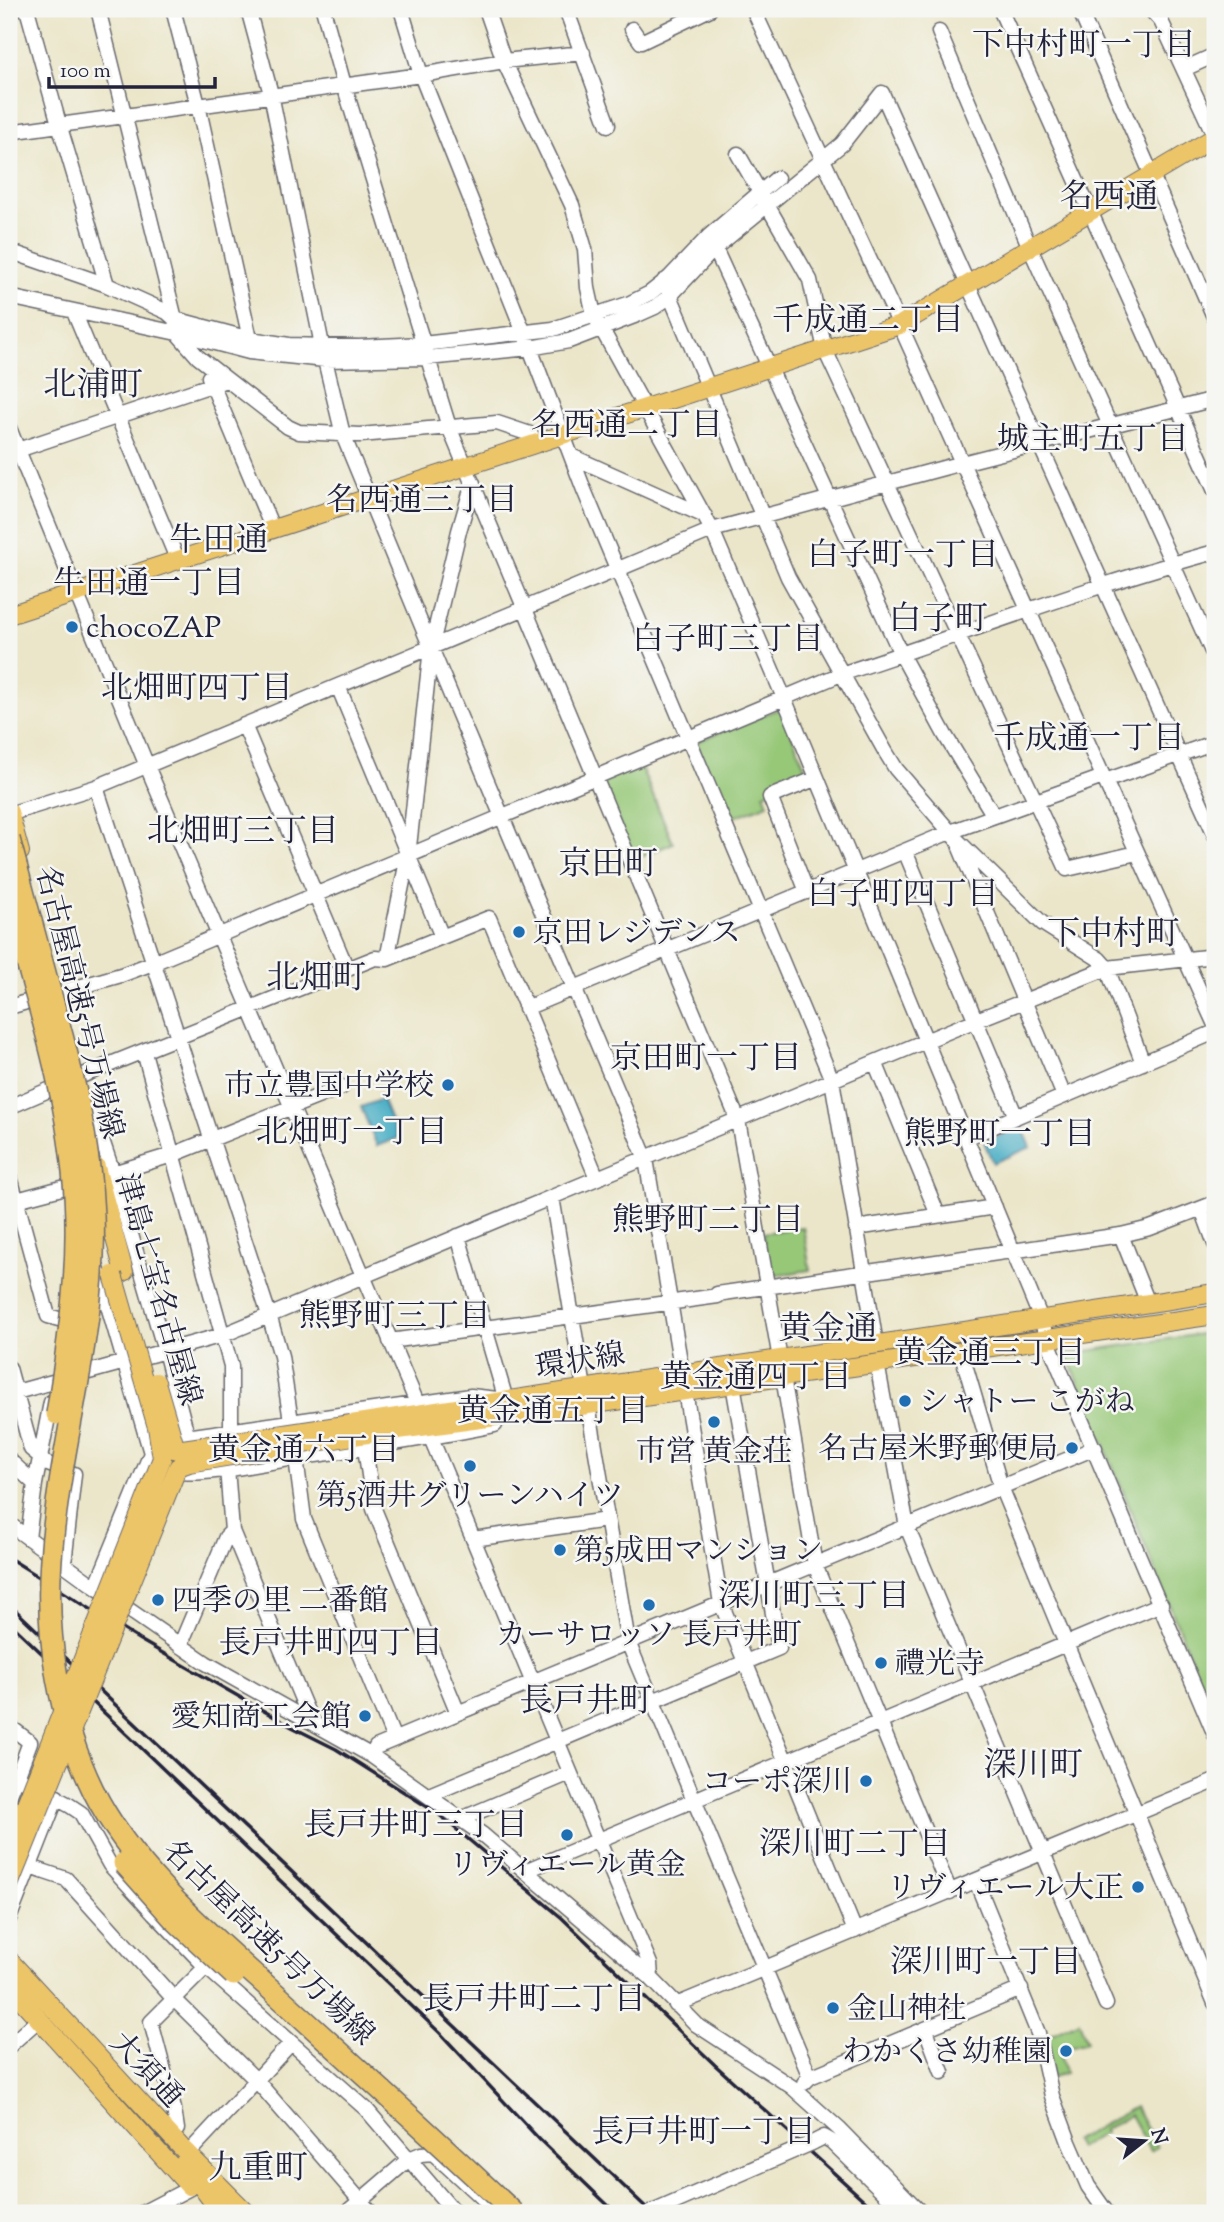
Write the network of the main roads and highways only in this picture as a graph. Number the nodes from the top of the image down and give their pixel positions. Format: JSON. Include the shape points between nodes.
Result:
{"nodes":[{"id":1,"x":1215,"y":137,"type":"edge"},
{"id":2,"x":9,"y":615,"type":"edge"},
{"id":3,"x":9,"y":813,"type":"edge"},
{"id":4,"x":9,"y":839,"type":"edge"},
{"id":5,"x":9,"y":898,"type":"edge"},
{"id":6,"x":9,"y":930,"type":"edge"},
{"id":7,"x":119,"y":1273,"type":"junction"},
{"id":8,"x":1215,"y":1293,"type":"edge"},
{"id":9,"x":1215,"y":1315,"type":"edge"},
{"id":10,"x":683,"y":1382,"type":"junction"},
{"id":11,"x":172,"y":1460,"type":"junction"},
{"id":12,"x":9,"y":1847,"type":"edge"},
{"id":13,"x":9,"y":1885,"type":"edge"},
{"id":14,"x":9,"y":1947,"type":"edge"},
{"id":15,"x":9,"y":1960,"type":"edge"},
{"id":16,"x":9,"y":1970,"type":"edge"},
{"id":17,"x":9,"y":1986,"type":"edge"},
{"id":18,"x":193,"y":2168,"type":"junction"},
{"id":19,"x":220,"y":2212,"type":"edge"},
{"id":20,"x":247,"y":2213,"type":"edge"},
{"id":21,"x":495,"y":2213,"type":"edge"},
{"id":22,"x":514,"y":2213,"type":"edge"}],
"edges":[{"from":1,"to":2,"type":"main road","via":[[900,326],[539,443],[469,475],[369,499]]},
{"from":3,"to":7,"type":"main road","name":"津島七宝名古屋線","via":[[81,1076],[90,1115],[87,1134]]},
{"from":4,"to":22,"type":"highway","name":"名古屋高速5号万場線","bridge":true,"via":[[74,1079],[90,1171],[93,1218],[88,1307],[57,1511],[50,1592],[57,1673],[76,1749],[114,1825],[181,1905]]},
{"from":5,"to":21,"type":"highway","name":"名古屋高速5号万場線","bridge":true,"via":[[66,1119],[74,1173],[76,1261],[71,1319],[36,1590],[41,1664],[69,1772],[123,1862],[156,1900]]},
{"from":6,"to":7,"type":"main road","name":"津島七宝名古屋線","via":[[51,1089],[64,1128],[74,1139]]},
{"from":7,"to":11,"type":"main road","name":"津島七宝名古屋線","bridge":true},
{"from":8,"to":10,"type":"main road","name":"環状線","via":[[780,1359]]},
{"from":9,"to":10,"type":"main road","name":"環状線","via":[[733,1384]]},
{"from":10,"to":11,"type":"main road","name":"環状線","bridge":true,"via":[[510,1407],[356,1436]]},
{"from":11,"to":12,"type":"main road","bridge":true},
{"from":11,"to":13,"type":"main road","bridge":true},
{"from":14,"to":18,"type":"main road","via":[[177,2129]]},
{"from":15,"to":18,"type":"main road","name":"大須通"},
{"from":16,"to":18,"type":"main road","name":"大須通"},
{"from":17,"to":18,"type":"main road","via":[[38,2020]]},
{"from":18,"to":19,"type":"main road"},
{"from":18,"to":20,"type":"main road"}]}
